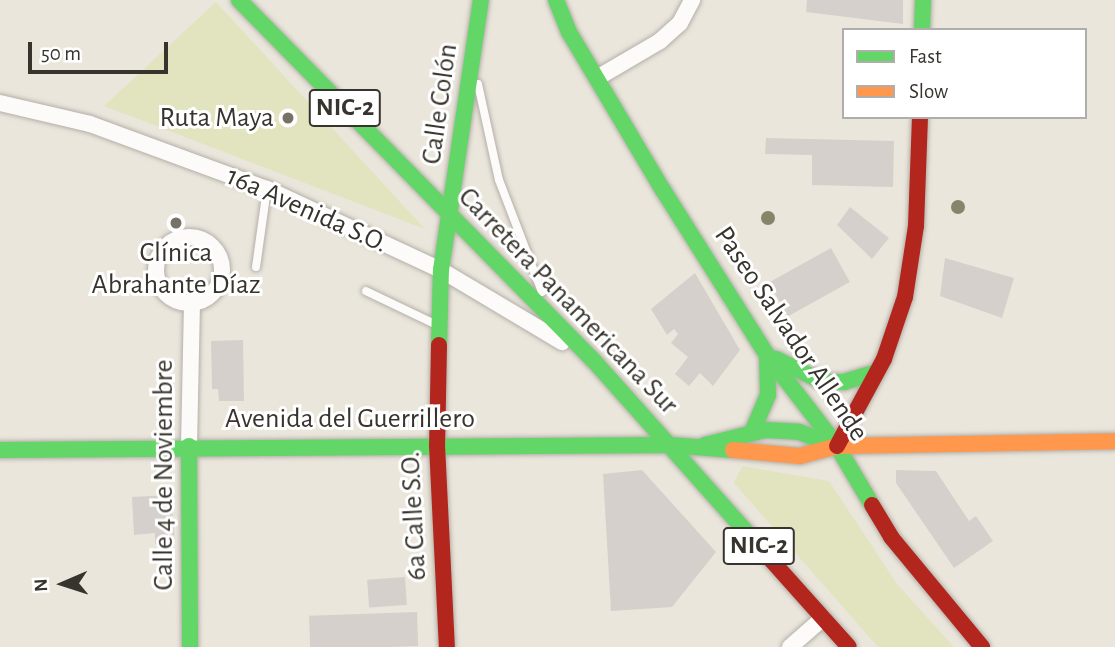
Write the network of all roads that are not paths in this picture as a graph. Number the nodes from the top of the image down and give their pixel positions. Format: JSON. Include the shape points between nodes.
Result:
{"nodes":[{"id":1,"x":239,"y":0,"type":"edge"},
{"id":2,"x":481,"y":0,"type":"edge"},
{"id":3,"x":556,"y":0,"type":"edge"},
{"id":4,"x":692,"y":0,"type":"edge"},
{"id":5,"x":923,"y":0,"type":"edge"},
{"id":6,"x":922,"y":28,"type":"edge"},
{"id":7,"x":474,"y":57,"type":"junction"},
{"id":8,"x":597,"y":78,"type":"junction"},
{"id":9,"x":0,"y":103,"type":"edge"},
{"id":10,"x":920,"y":119,"type":"edge"},
{"id":11,"x":267,"y":188,"type":"junction"},
{"id":12,"x":450,"y":216,"type":"junction"},
{"id":13,"x":256,"y":267,"type":"dead end"},
{"id":14,"x":441,"y":271,"type":"junction"},
{"id":15,"x":366,"y":291,"type":"dead end"},
{"id":16,"x":192,"y":303,"type":"junction"},
{"id":17,"x":554,"y":320,"type":"junction"},
{"id":18,"x":440,"y":326,"type":"junction"},
{"id":19,"x":767,"y":355,"type":"junction"},
{"id":20,"x":594,"y":361,"type":"junction"},
{"id":21,"x":877,"y":372,"type":"junction"},
{"id":22,"x":753,"y":430,"type":"junction"},
{"id":23,"x":1115,"y":441,"type":"edge"},
{"id":24,"x":436,"y":445,"type":"junction"},
{"id":25,"x":670,"y":445,"type":"junction"},
{"id":26,"x":189,"y":446,"type":"junction"},
{"id":27,"x":700,"y":446,"type":"junction"},
{"id":28,"x":837,"y":446,"type":"junction"},
{"id":29,"x":0,"y":450,"type":"edge"},
{"id":30,"x":823,"y":618,"type":"junction"},
{"id":31,"x":190,"y":647,"type":"edge"},
{"id":32,"x":447,"y":647,"type":"edge"},
{"id":33,"x":790,"y":647,"type":"edge"},
{"id":34,"x":849,"y":647,"type":"edge"},
{"id":35,"x":982,"y":647,"type":"edge"}],
"edges":[{"from":1,"to":12,"type":"main road","name":"Carretera Panamericana Sur","number":"NIC-2"},
{"from":2,"to":7,"type":"main road","name":"Calle Colón"},
{"from":3,"to":8,"type":"main road","name":"Paseo Salvador Allende"},
{"from":4,"to":8,"type":"street","via":[[680,23],[660,41]]},
{"from":5,"to":6,"type":"main road"},
{"from":7,"to":12,"type":"main road","name":"Calle Colón"},
{"from":7,"to":17,"type":"lane","via":[[499,180]]},
{"from":8,"to":19,"type":"main road","name":"Paseo Salvador Allende"},
{"from":9,"to":11,"type":"street","name":"16a Avenida S.O.","via":[[90,124]]},
{"from":10,"to":21,"type":"main road","via":[[914,248],[905,297]]},
{"from":11,"to":13,"type":"lane"},
{"from":11,"to":14,"type":"street","name":"16a Avenida S.O."},
{"from":12,"to":14,"type":"main road","name":"6a Calle S.O."},
{"from":12,"to":17,"type":"main road","name":"Carretera Panamericana Sur","number":"NIC-2"},
{"from":14,"to":18,"type":"main road","name":"6a Calle S.O."},
{"from":14,"to":20,"type":"street","name":"16a Avenida S.O."},
{"from":15,"to":18,"type":"lane"},
{"from":16,"to":16,"type":"street","via":[[212,294],[222,275],[221,264],[202,239],[180,238],[162,250],[158,281],[171,298]]},
{"from":16,"to":26,"type":"street","name":"Calle 4 de Noviembre"},
{"from":17,"to":20,"type":"main road","name":"Carretera Panamericana Sur","number":"NIC-2"},
{"from":18,"to":24,"type":"main road","name":"6a Calle S.O."},
{"from":19,"to":21,"type":"main road","via":[[824,382],[844,383]]},
{"from":19,"to":22,"type":"main road","via":[[768,395]]},
{"from":19,"to":28,"type":"main road","name":"Paseo Salvador Allende"},
{"from":20,"to":25,"type":"main road","name":"Carretera Panamericana Sur","number":"NIC-2"},
{"from":21,"to":28,"type":"main road"},
{"from":22,"to":27,"type":"main road","name":"Avenida del Guerrillero"},
{"from":22,"to":28,"type":"main road","name":"Avenida del Guerrillero","via":[[799,432]]},
{"from":23,"to":28,"type":"main road","name":"Avenida del Guerrillero"},
{"from":24,"to":25,"type":"main road","name":"Avenida del Guerrillero"},
{"from":24,"to":26,"type":"main road","name":"Avenida del Guerrillero"},
{"from":24,"to":32,"type":"main road","name":"6a Calle S.O."},
{"from":25,"to":27,"type":"main road","name":"Avenida del Guerrillero"},
{"from":25,"to":30,"type":"main road","name":"Carretera Panamericana Sur","number":"NIC-2"},
{"from":26,"to":29,"type":"main road","name":"Avenida del Guerrillero"},
{"from":26,"to":31,"type":"main road","name":"Calle 4 de Noviembre"},
{"from":27,"to":28,"type":"main road","name":"Avenida del Guerrillero","via":[[800,456]]},
{"from":28,"to":35,"type":"main road","name":"Paseo Salvador Allende","via":[[891,537]]},
{"from":30,"to":33,"type":"street"},
{"from":30,"to":34,"type":"main road","name":"Carretera Panamericana Sur","number":"NIC-2"}]}
